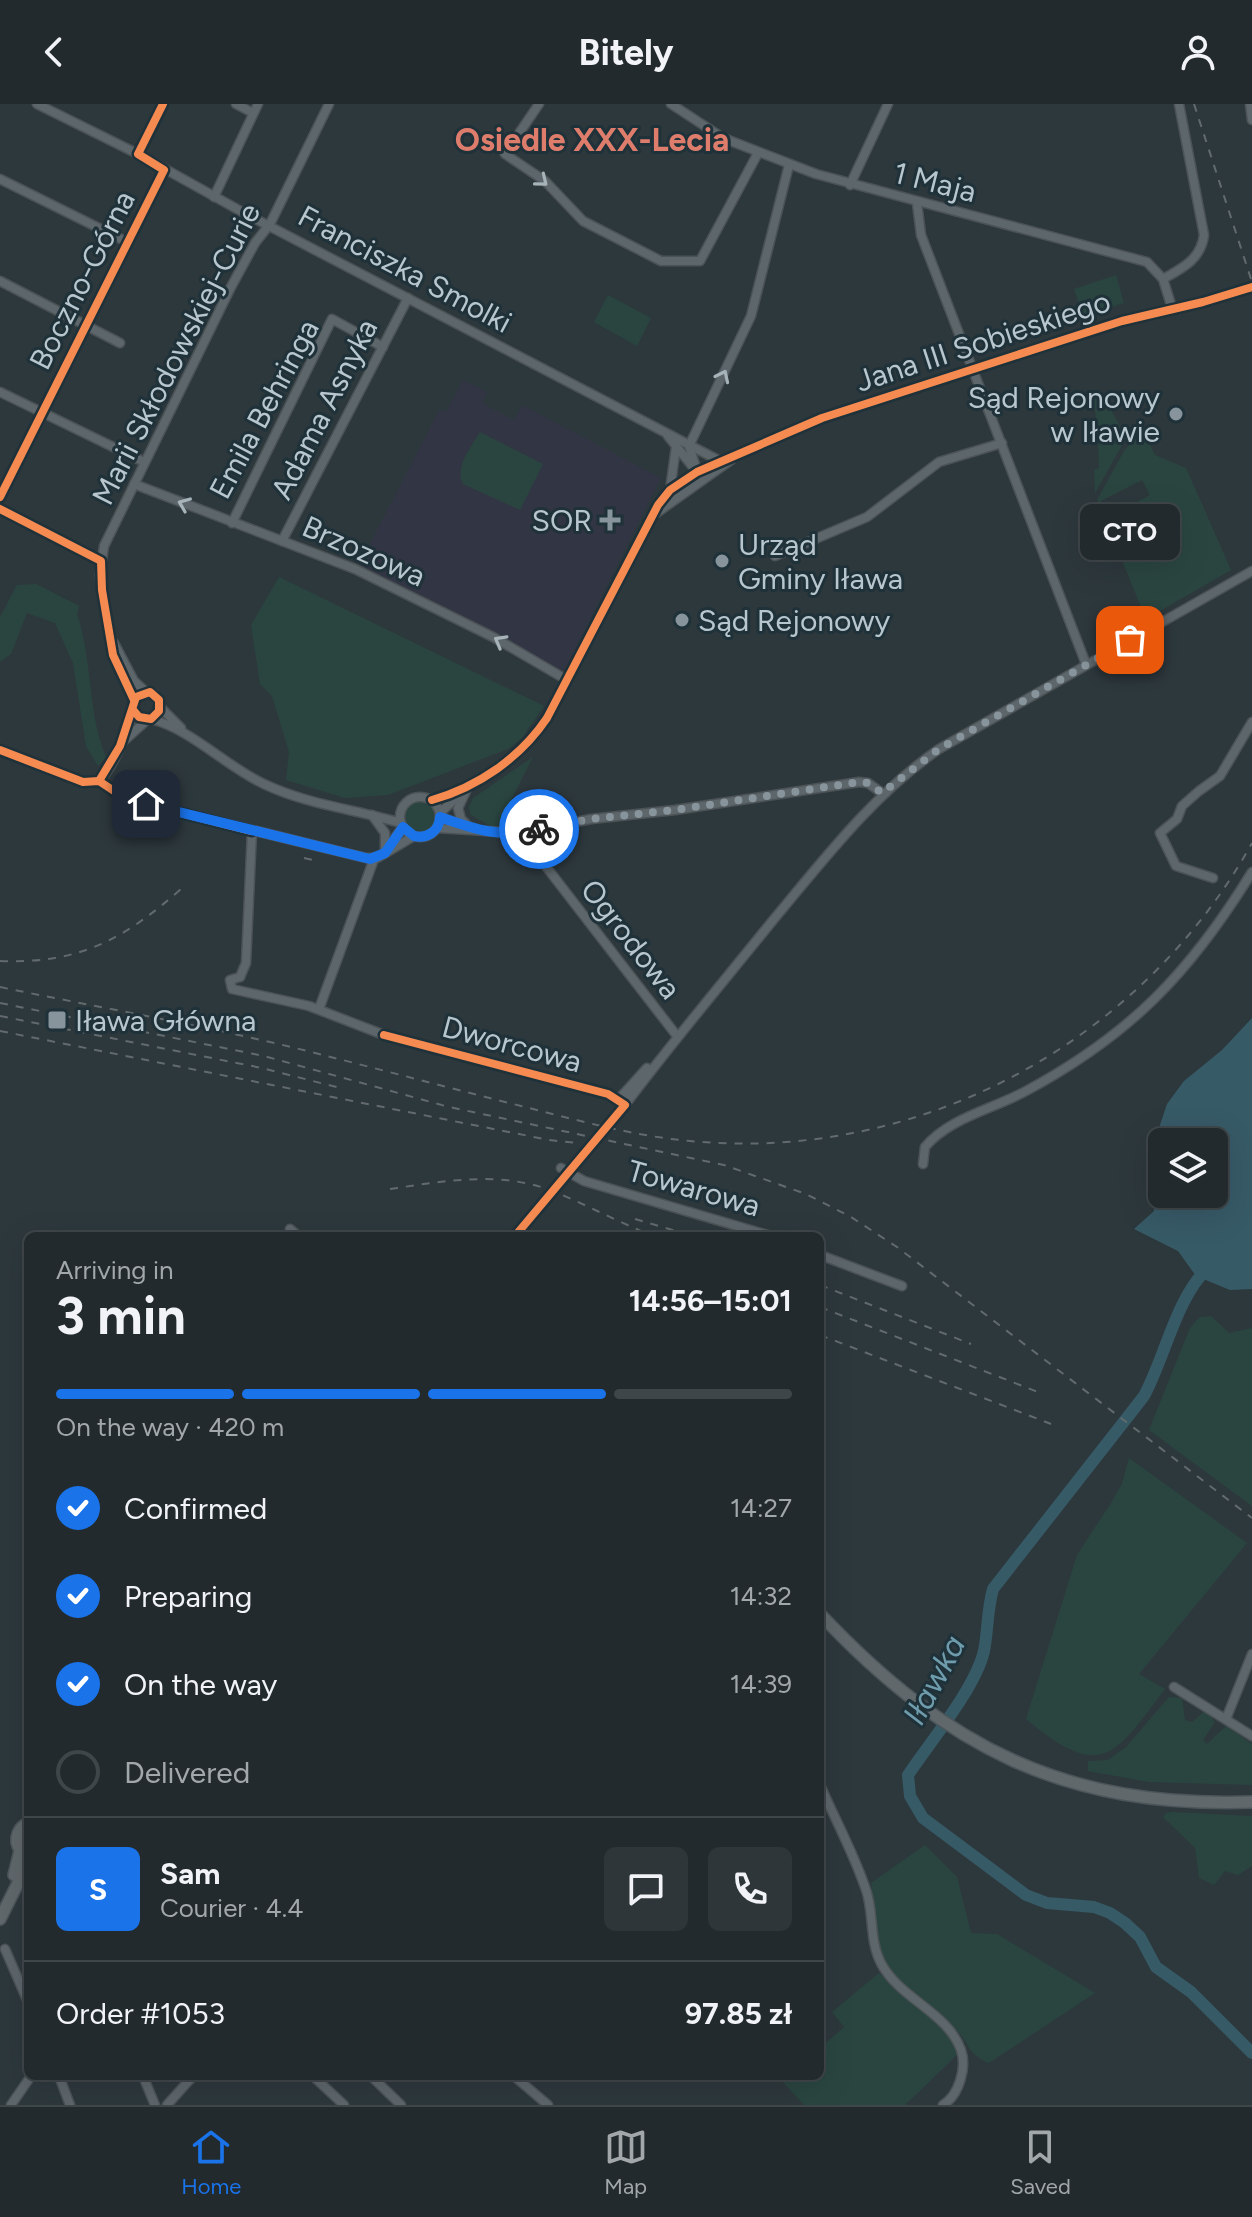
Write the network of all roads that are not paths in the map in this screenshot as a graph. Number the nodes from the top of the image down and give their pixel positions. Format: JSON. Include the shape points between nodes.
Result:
{"nodes":[{"id":1,"x":37,"y":104,"type":"edge"},
{"id":2,"x":163,"y":104,"type":"edge"},
{"id":3,"x":236,"y":104,"type":"edge"},
{"id":4,"x":329,"y":104,"type":"edge"},
{"id":5,"x":539,"y":104,"type":"edge"},
{"id":6,"x":671,"y":104,"type":"edge"},
{"id":7,"x":888,"y":104,"type":"edge"},
{"id":8,"x":1179,"y":104,"type":"edge"},
{"id":9,"x":1250,"y":104,"type":"edge"},
{"id":10,"x":256,"y":108,"type":"edge"},
{"id":11,"x":1252,"y":120,"type":"edge"},
{"id":12,"x":758,"y":153,"type":"junction"},
{"id":13,"x":138,"y":154,"type":"junction"},
{"id":14,"x":789,"y":165,"type":"junction"},
{"id":15,"x":164,"y":170,"type":"junction"},
{"id":16,"x":0,"y":179,"type":"edge"},
{"id":17,"x":850,"y":185,"type":"junction"},
{"id":18,"x":214,"y":197,"type":"junction"},
{"id":19,"x":917,"y":203,"type":"junction"},
{"id":20,"x":270,"y":224,"type":"junction"},
{"id":21,"x":127,"y":242,"type":"junction"},
{"id":22,"x":1163,"y":279,"type":"junction"},
{"id":23,"x":0,"y":281,"type":"edge"},
{"id":24,"x":1252,"y":287,"type":"edge"},
{"id":25,"x":408,"y":298,"type":"junction"},
{"id":26,"x":1172,"y":308,"type":"junction"},
{"id":27,"x":86,"y":324,"type":"junction"},
{"id":28,"x":120,"y":343,"type":"dead end"},
{"id":29,"x":383,"y":347,"type":"junction"},
{"id":30,"x":973,"y":369,"type":"junction"},
{"id":31,"x":0,"y":392,"type":"edge"},
{"id":32,"x":42,"y":413,"type":"junction"},
{"id":33,"x":666,"y":433,"type":"junction"},
{"id":34,"x":1002,"y":443,"type":"junction"},
{"id":35,"x":689,"y":446,"type":"junction"},
{"id":36,"x":676,"y":447,"type":"junction"},
{"id":37,"x":734,"y":457,"type":"junction"},
{"id":38,"x":720,"y":461,"type":"junction"},
{"id":39,"x":144,"y":462,"type":"junction"},
{"id":40,"x":699,"y":476,"type":"junction"},
{"id":41,"x":134,"y":484,"type":"junction"},
{"id":42,"x":670,"y":490,"type":"junction"},
{"id":43,"x":0,"y":497,"type":"edge"},
{"id":44,"x":0,"y":509,"type":"edge"},
{"id":45,"x":655,"y":514,"type":"junction"},
{"id":46,"x":232,"y":523,"type":"junction"},
{"id":47,"x":282,"y":541,"type":"junction"},
{"id":48,"x":775,"y":556,"type":"dead end"},
{"id":49,"x":101,"y":561,"type":"junction"},
{"id":50,"x":1249,"y":572,"type":"edge"},
{"id":51,"x":1252,"y":583,"type":"edge"},
{"id":52,"x":110,"y":633,"type":"junction"},
{"id":53,"x":1086,"y":664,"type":"junction"},
{"id":54,"x":567,"y":680,"type":"junction"},
{"id":55,"x":146,"y":692,"type":"junction"},
{"id":56,"x":134,"y":700,"type":"junction"},
{"id":57,"x":160,"y":707,"type":"junction"},
{"id":58,"x":134,"y":711,"type":"junction"},
{"id":59,"x":149,"y":719,"type":"junction"},
{"id":60,"x":1252,"y":722,"type":"edge"},
{"id":61,"x":196,"y":741,"type":"junction"},
{"id":62,"x":120,"y":746,"type":"junction"},
{"id":63,"x":0,"y":750,"type":"edge"},
{"id":64,"x":99,"y":781,"type":"junction"},
{"id":65,"x":470,"y":785,"type":"junction"},
{"id":66,"x":882,"y":793,"type":"junction"},
{"id":67,"x":432,"y":800,"type":"junction"},
{"id":68,"x":401,"y":810,"type":"junction"},
{"id":69,"x":371,"y":814,"type":"junction"},
{"id":70,"x":440,"y":815,"type":"junction"},
{"id":71,"x":402,"y":825,"type":"junction"},
{"id":72,"x":437,"y":828,"type":"junction"},
{"id":73,"x":472,"y":830,"type":"junction"},
{"id":74,"x":252,"y":831,"type":"junction"},
{"id":75,"x":520,"y":833,"type":"junction"},
{"id":76,"x":414,"y":836,"type":"junction"},
{"id":77,"x":385,"y":853,"type":"junction"},
{"id":78,"x":374,"y":859,"type":"junction"},
{"id":79,"x":1252,"y":872,"type":"edge"},
{"id":80,"x":1213,"y":878,"type":"dead end"},
{"id":81,"x":319,"y":1009,"type":"junction"},
{"id":82,"x":677,"y":1036,"type":"junction"},
{"id":83,"x":923,"y":1164,"type":"dead end"},
{"id":84,"x":561,"y":1168,"type":"dead end"},
{"id":85,"x":290,"y":1229,"type":"dead end"},
{"id":86,"x":293,"y":1232,"type":"edge"},
{"id":87,"x":757,"y":1232,"type":"edge"},
{"id":88,"x":824,"y":1257,"type":"edge"},
{"id":89,"x":902,"y":1286,"type":"dead end"},
{"id":90,"x":824,"y":1622,"type":"edge"},
{"id":91,"x":1252,"y":1654,"type":"edge"},
{"id":92,"x":1174,"y":1687,"type":"dead end"},
{"id":93,"x":1226,"y":1719,"type":"junction"},
{"id":94,"x":1252,"y":1736,"type":"edge"},
{"id":95,"x":824,"y":1794,"type":"edge"},
{"id":96,"x":1252,"y":1802,"type":"edge"},
{"id":97,"x":24,"y":1826,"type":"edge"},
{"id":98,"x":24,"y":1854,"type":"edge"},
{"id":99,"x":24,"y":1871,"type":"edge"},
{"id":100,"x":0,"y":1909,"type":"edge"},
{"id":101,"x":0,"y":1919,"type":"edge"},
{"id":102,"x":5,"y":1949,"type":"dead end"},
{"id":103,"x":24,"y":1993,"type":"edge"},
{"id":104,"x":28,"y":2080,"type":"edge"},
{"id":105,"x":61,"y":2080,"type":"edge"},
{"id":106,"x":145,"y":2080,"type":"edge"},
{"id":107,"x":189,"y":2080,"type":"edge"},
{"id":108,"x":317,"y":2080,"type":"edge"},
{"id":109,"x":375,"y":2080,"type":"edge"},
{"id":110,"x":519,"y":2080,"type":"edge"},
{"id":111,"x":11,"y":2105,"type":"edge"},
{"id":112,"x":70,"y":2105,"type":"edge"},
{"id":113,"x":155,"y":2105,"type":"edge"},
{"id":114,"x":167,"y":2105,"type":"edge"},
{"id":115,"x":344,"y":2105,"type":"edge"},
{"id":116,"x":401,"y":2105,"type":"edge"},
{"id":117,"x":548,"y":2105,"type":"edge"},
{"id":118,"x":943,"y":2105,"type":"edge"}],
"edges":[{"from":1,"to":13,"type":"street","name":"Franciszka Smolki"},
{"from":2,"to":13,"type":"street"},
{"from":3,"to":10,"type":"street"},
{"from":4,"to":20,"type":"street","name":"Marii Skłodowskiej-Curie"},
{"from":5,"to":12,"type":"street","one_way":true,"via":[[505,154],[545,181],[583,221],[661,261],[700,261]]},
{"from":6,"to":12,"type":"street","name":"1 Maja","via":[[716,135]]},
{"from":7,"to":17,"type":"street"},
{"from":8,"to":22,"type":"street","via":[[1204,235],[1194,259]]},
{"from":9,"to":11,"type":"street"},
{"from":10,"to":18,"type":"street"},
{"from":12,"to":14,"type":"street","name":"1 Maja"},
{"from":13,"to":15,"type":"street","name":"Franciszka Smolki"},
{"from":14,"to":17,"type":"street","name":"1 Maja"},
{"from":35,"to":14,"type":"street","one_way":true,"via":[[751,316]]},
{"from":15,"to":18,"type":"street","name":"Franciszka Smolki"},
{"from":15,"to":21,"type":"street","name":"Boczno-Górna"},
{"from":16,"to":21,"type":"street"},
{"from":17,"to":19,"type":"street","name":"1 Maja"},
{"from":18,"to":20,"type":"street","name":"Franciszka Smolki"},
{"from":19,"to":22,"type":"street","name":"1 Maja","via":[[1132,256],[1147,262]]},
{"from":19,"to":30,"type":"street","via":[[921,235]]},
{"from":20,"to":25,"type":"street","name":"Franciszka Smolki"},
{"from":20,"to":39,"type":"street","name":"Marii Skłodowskiej-Curie","via":[[237,275]]},
{"from":21,"to":27,"type":"street","name":"Boczno-Górna"},
{"from":22,"to":26,"type":"street"},
{"from":23,"to":27,"type":"street"},
{"from":24,"to":26,"type":"street","name":"Jana III Sobieskiego"},
{"from":25,"to":29,"type":"street","name":"Adama Asnyka"},
{"from":25,"to":33,"type":"street","name":"Franciszka Smolki"},
{"from":26,"to":30,"type":"street","name":"Jana III Sobieskiego"},
{"from":27,"to":28,"type":"street"},
{"from":27,"to":32,"type":"street","name":"Boczno-Górna"},
{"from":29,"to":46,"type":"street","name":"Emila Behringa","via":[[332,319]]},
{"from":29,"to":47,"type":"street","name":"Adama Asnyka"},
{"from":30,"to":34,"type":"street"},
{"from":30,"to":37,"type":"street","name":"Jana III Sobieskiego","via":[[822,418]]},
{"from":31,"to":32,"type":"street"},
{"from":32,"to":39,"type":"street"},
{"from":32,"to":43,"type":"street","name":"Boczno-Górna"},
{"from":33,"to":35,"type":"street","name":"Franciszka Smolki"},
{"from":33,"to":36,"type":"street","name":"Franciszka Smolki"},
{"from":34,"to":48,"type":"street","via":[[939,462],[867,517]]},
{"from":34,"to":53,"type":"street"},
{"from":35,"to":38,"type":"street","name":"Franciszka Smolki"},
{"from":35,"to":40,"type":"street"},
{"from":36,"to":40,"type":"street","name":"Franciszka Smolki"},
{"from":36,"to":42,"type":"street"},
{"from":37,"to":38,"type":"street","name":"Jana III Sobieskiego"},
{"from":37,"to":40,"type":"street","name":"Jana III Sobieskiego"},
{"from":38,"to":40,"type":"street","name":"Jana III Sobieskiego"},
{"from":39,"to":41,"type":"street","name":"Marii Skłodowskiej-Curie"},
{"from":40,"to":42,"type":"street"},
{"from":40,"to":45,"type":"street"},
{"from":46,"to":41,"type":"street","name":"Brzozowa","one_way":true},
{"from":41,"to":49,"type":"street","name":"Marii Skłodowskiej-Curie"},
{"from":42,"to":45,"type":"street"},
{"from":44,"to":49,"type":"street"},
{"from":45,"to":54,"type":"street"},
{"from":46,"to":47,"type":"street","name":"Brzozowa"},
{"from":54,"to":47,"type":"street","name":"Brzozowa","one_way":true,"via":[[355,569]]},
{"from":49,"to":52,"type":"street"},
{"from":50,"to":51,"type":"street"},
{"from":50,"to":53,"type":"street"},
{"from":52,"to":55,"type":"street","via":[[134,681]]},
{"from":52,"to":56,"type":"street","via":[[113,655]]},
{"from":53,"to":66,"type":"street","via":[[939,749]]},
{"from":54,"to":65,"type":"street","via":[[532,740]]},
{"from":55,"to":56,"type":"street"},
{"from":55,"to":57,"type":"street","via":[[157,696]]},
{"from":56,"to":58,"type":"street"},
{"from":57,"to":59,"type":"street"},
{"from":57,"to":61,"type":"street"},
{"from":58,"to":59,"type":"street"},
{"from":58,"to":62,"type":"street"},
{"from":59,"to":61,"type":"street"},
{"from":59,"to":62,"type":"street"},
{"from":60,"to":80,"type":"street","via":[[1220,776],[1182,806],[1177,819],[1160,833],[1176,866]]},
{"from":61,"to":69,"type":"street","via":[[279,791]]},
{"from":62,"to":64,"type":"street"},
{"from":63,"to":64,"type":"street","via":[[83,782]]},
{"from":64,"to":74,"type":"street","via":[[146,804]]},
{"from":65,"to":67,"type":"street"},
{"from":65,"to":70,"type":"street"},
{"from":65,"to":73,"type":"street","via":[[458,808]]},
{"from":66,"to":75,"type":"street","via":[[859,782]]},
{"from":66,"to":82,"type":"street"},
{"from":67,"to":68,"type":"street","via":[[414,798]]},
{"from":67,"to":70,"type":"street"},
{"from":68,"to":69,"type":"street"},
{"from":68,"to":71,"type":"street"},
{"from":69,"to":71,"type":"street"},
{"from":69,"to":77,"type":"street","via":[[385,833]]},
{"from":70,"to":72,"type":"street"},
{"from":70,"to":73,"type":"street"},
{"from":71,"to":76,"type":"street"},
{"from":71,"to":77,"type":"street"},
{"from":72,"to":73,"type":"street"},
{"from":72,"to":76,"type":"street","via":[[427,836]]},
{"from":73,"to":75,"type":"street"},
{"from":74,"to":78,"type":"street"},
{"from":74,"to":81,"type":"street","name":"Dworcowa","via":[[246,963],[240,977],[229,982],[232,989]]},
{"from":75,"to":82,"type":"street","name":"Ogrodowa"},
{"from":76,"to":77,"type":"street"},
{"from":77,"to":78,"type":"street"},
{"from":78,"to":81,"type":"street"},
{"from":79,"to":83,"type":"street","via":[[1148,1008],[1091,1053],[1025,1092],[943,1130],[925,1147]]},
{"from":81,"to":82,"type":"street","name":"Dworcowa","via":[[392,1037],[622,1102]]},
{"from":84,"to":87,"type":"street","name":"Towarowa","via":[[584,1181]]},
{"from":85,"to":86,"type":"street"},
{"from":88,"to":89,"type":"street"},
{"from":90,"to":96,"type":"main road","via":[[947,1726],[1019,1764],[1071,1783],[1136,1795]]},
{"from":91,"to":93,"type":"street"},
{"from":92,"to":93,"type":"street"},
{"from":93,"to":94,"type":"street"},
{"from":95,"to":118,"type":"street","via":[[865,1886],[880,1961],[913,2000],[949,2029],[962,2054],[958,2088]]},
{"from":97,"to":98,"type":"main road","via":[[16,1837]]},
{"from":98,"to":100,"type":"main road"},
{"from":99,"to":101,"type":"main road"},
{"from":102,"to":103,"type":"street"},
{"from":104,"to":111,"type":"street"},
{"from":105,"to":112,"type":"street"},
{"from":106,"to":113,"type":"street"},
{"from":107,"to":114,"type":"street"},
{"from":108,"to":115,"type":"street"},
{"from":109,"to":116,"type":"street"},
{"from":110,"to":117,"type":"street"}]}
